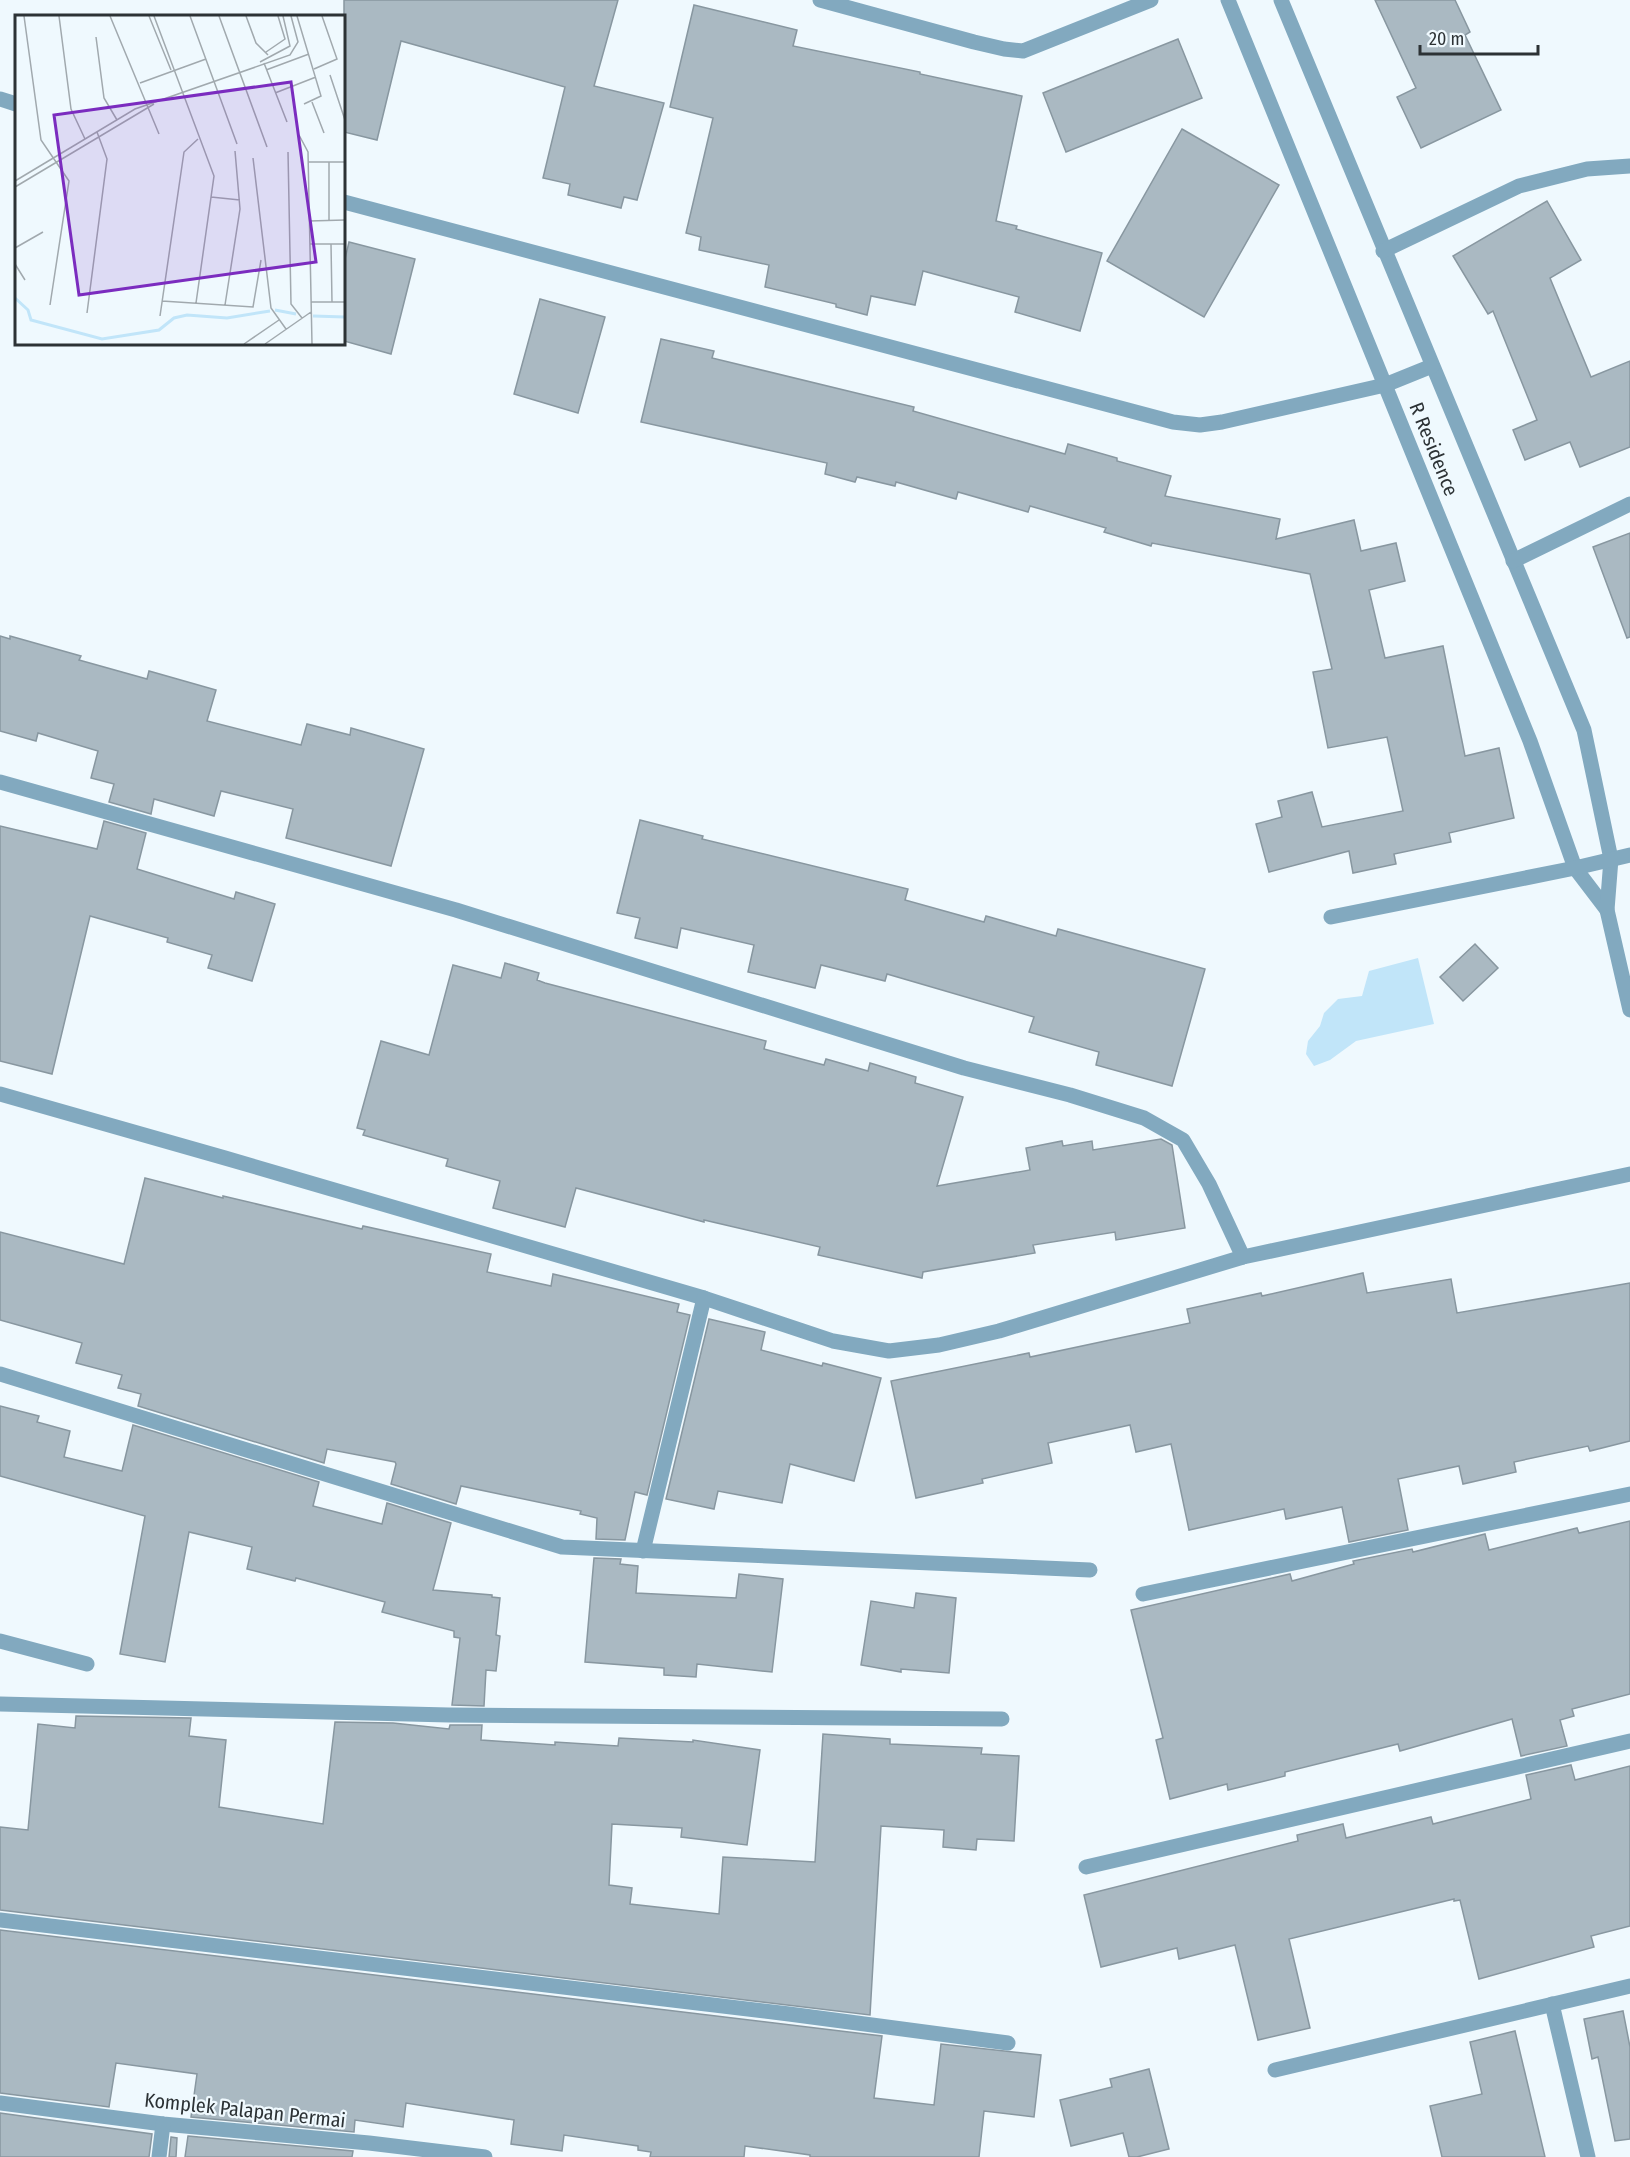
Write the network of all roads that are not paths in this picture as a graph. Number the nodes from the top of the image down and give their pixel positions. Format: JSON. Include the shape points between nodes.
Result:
{"nodes":[{"id":1,"x":820,"y":0,"type":"edge"},
{"id":2,"x":1150,"y":0,"type":"edge"},
{"id":3,"x":1228,"y":0,"type":"edge"},
{"id":4,"x":1281,"y":0,"type":"edge"},
{"id":5,"x":0,"y":99,"type":"edge"},
{"id":6,"x":15,"y":104,"type":"edge"},
{"id":7,"x":1630,"y":166,"type":"edge"},
{"id":8,"x":345,"y":202,"type":"edge"},
{"id":9,"x":1383,"y":250,"type":"junction"},
{"id":10,"x":1432,"y":366,"type":"junction"},
{"id":11,"x":1385,"y":385,"type":"junction"},
{"id":12,"x":1630,"y":504,"type":"edge"},
{"id":13,"x":1513,"y":561,"type":"junction"},
{"id":14,"x":0,"y":782,"type":"edge"},
{"id":15,"x":1630,"y":855,"type":"edge"},
{"id":16,"x":1611,"y":859,"type":"junction"},
{"id":17,"x":1575,"y":868,"type":"junction"},
{"id":18,"x":1607,"y":910,"type":"junction"},
{"id":19,"x":1331,"y":917,"type":"dead end"},
{"id":20,"x":1630,"y":1010,"type":"edge"},
{"id":21,"x":0,"y":1094,"type":"edge"},
{"id":22,"x":1630,"y":1174,"type":"edge"},
{"id":23,"x":1243,"y":1257,"type":"junction"},
{"id":24,"x":704,"y":1298,"type":"junction"},
{"id":25,"x":0,"y":1374,"type":"edge"},
{"id":26,"x":1630,"y":1494,"type":"edge"},
{"id":27,"x":643,"y":1551,"type":"junction"},
{"id":28,"x":1090,"y":1570,"type":"dead end"},
{"id":29,"x":1143,"y":1594,"type":"dead end"},
{"id":30,"x":0,"y":1641,"type":"edge"},
{"id":31,"x":87,"y":1664,"type":"dead end"},
{"id":32,"x":0,"y":1704,"type":"edge"},
{"id":33,"x":1002,"y":1719,"type":"dead end"},
{"id":34,"x":1630,"y":1741,"type":"edge"},
{"id":35,"x":1086,"y":1867,"type":"dead end"},
{"id":36,"x":0,"y":1920,"type":"edge"},
{"id":37,"x":1630,"y":1986,"type":"edge"},
{"id":38,"x":1552,"y":2004,"type":"junction"},
{"id":39,"x":1008,"y":2043,"type":"dead end"},
{"id":40,"x":1275,"y":2070,"type":"dead end"},
{"id":41,"x":0,"y":2103,"type":"edge"},
{"id":42,"x":163,"y":2124,"type":"junction"},
{"id":43,"x":368,"y":2150,"type":"edge"},
{"id":44,"x":159,"y":2157,"type":"edge"},
{"id":45,"x":485,"y":2157,"type":"edge"},
{"id":46,"x":1588,"y":2157,"type":"edge"}],
"edges":[{"from":1,"to":2,"type":"street","via":[[974,42],[1023,51]]},
{"from":3,"to":11,"type":"street","name":"R Residence"},
{"from":4,"to":9,"type":"street"},
{"from":5,"to":6,"type":"street"},
{"from":7,"to":9,"type":"street","via":[[1587,169],[1520,186]]},
{"from":8,"to":11,"type":"street","via":[[1173,422],[1222,422]]},
{"from":9,"to":10,"type":"street"},
{"from":10,"to":11,"type":"street"},
{"from":10,"to":13,"type":"street"},
{"from":11,"to":17,"type":"street","name":"R Residence","via":[[1530,741]]},
{"from":12,"to":13,"type":"street"},
{"from":13,"to":16,"type":"street","via":[[1584,730]]},
{"from":14,"to":23,"type":"street","via":[[456,910],[964,1068],[1144,1118],[1183,1140],[1209,1184]]},
{"from":15,"to":16,"type":"street"},
{"from":16,"to":17,"type":"street"},
{"from":16,"to":18,"type":"street"},
{"from":17,"to":18,"type":"street","name":"R Residence"},
{"from":17,"to":19,"type":"street"},
{"from":18,"to":20,"type":"street"},
{"from":21,"to":24,"type":"street"},
{"from":22,"to":23,"type":"street"},
{"from":23,"to":24,"type":"street","via":[[999,1331],[939,1345],[889,1351],[833,1341]]},
{"from":24,"to":27,"type":"street"},
{"from":25,"to":27,"type":"street","via":[[562,1547]]},
{"from":26,"to":29,"type":"street"},
{"from":27,"to":28,"type":"street"},
{"from":30,"to":31,"type":"street"},
{"from":32,"to":33,"type":"street","via":[[450,1715]]},
{"from":34,"to":35,"type":"street"},
{"from":36,"to":39,"type":"street"},
{"from":37,"to":38,"type":"street"},
{"from":38,"to":40,"type":"street"},
{"from":38,"to":46,"type":"street"},
{"from":41,"to":42,"type":"street","name":"Komplek Palapan Permai"},
{"from":42,"to":43,"type":"street","name":"Komplek Palapan Permai"},
{"from":42,"to":44,"type":"street"},
{"from":43,"to":45,"type":"street","name":"Komplek Palapan Permai"}]}
